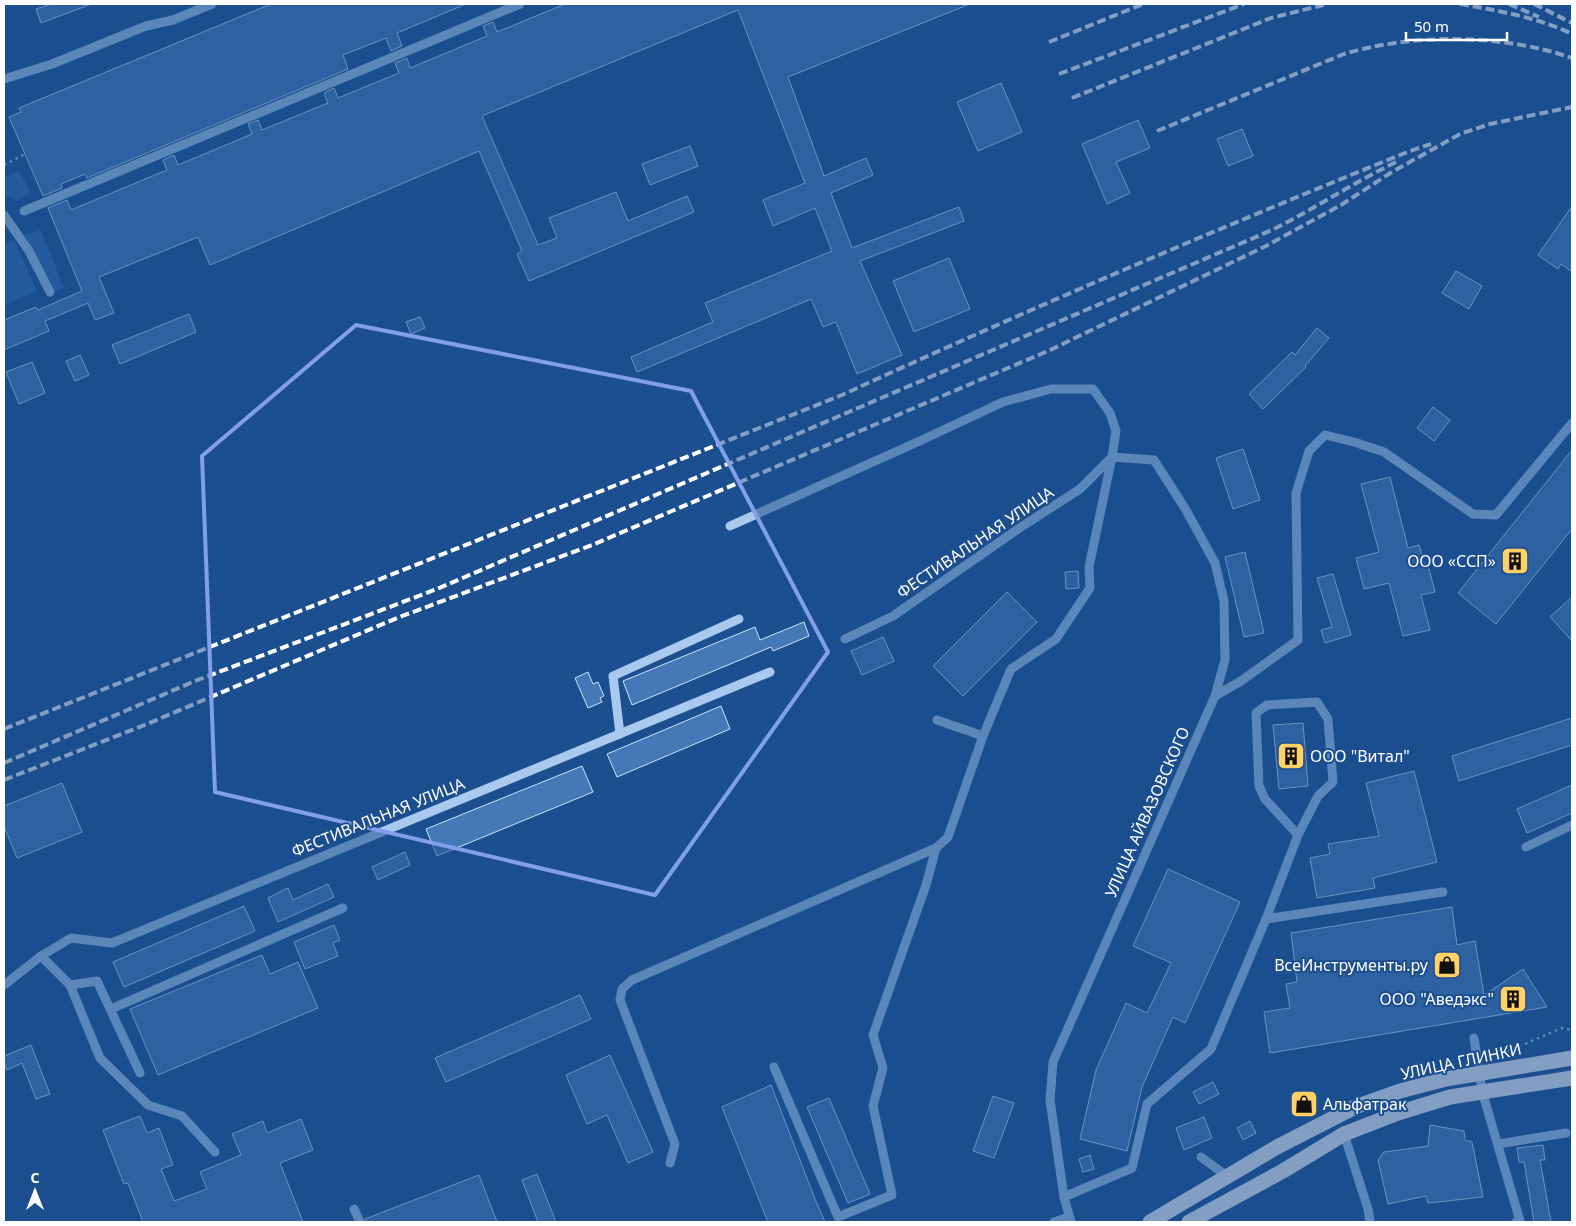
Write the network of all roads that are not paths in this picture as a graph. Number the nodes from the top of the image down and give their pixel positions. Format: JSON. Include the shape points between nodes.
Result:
{"nodes":[{"id":1,"x":212,"y":4,"type":"edge"},
{"id":2,"x":520,"y":4,"type":"edge"},
{"id":3,"x":4,"y":79,"type":"edge"},
{"id":4,"x":24,"y":211,"type":"dead end"},
{"id":5,"x":4,"y":215,"type":"edge"},
{"id":6,"x":50,"y":292,"type":"dead end"},
{"id":7,"x":1572,"y":423,"type":"edge"},
{"id":8,"x":1112,"y":457,"type":"junction"},
{"id":9,"x":730,"y":526,"type":"dead end"},
{"id":10,"x":739,"y":619,"type":"dead end"},
{"id":11,"x":845,"y":638,"type":"dead end"},
{"id":12,"x":770,"y":672,"type":"dead end"},
{"id":13,"x":1215,"y":696,"type":"junction"},
{"id":14,"x":937,"y":720,"type":"dead end"},
{"id":15,"x":620,"y":734,"type":"junction"},
{"id":16,"x":983,"y":736,"type":"junction"},
{"id":17,"x":1572,"y":825,"type":"edge"},
{"id":18,"x":1298,"y":835,"type":"junction"},
{"id":19,"x":1526,"y":847,"type":"dead end"},
{"id":20,"x":936,"y":848,"type":"junction"},
{"id":21,"x":1442,"y":892,"type":"dead end"},
{"id":22,"x":343,"y":908,"type":"dead end"},
{"id":23,"x":1266,"y":919,"type":"junction"},
{"id":24,"x":41,"y":956,"type":"junction"},
{"id":25,"x":4,"y":985,"type":"edge"},
{"id":26,"x":70,"y":985,"type":"junction"},
{"id":27,"x":111,"y":1009,"type":"junction"},
{"id":28,"x":1474,"y":1038,"type":"dead end"},
{"id":29,"x":1572,"y":1058,"type":"edge"},
{"id":30,"x":774,"y":1068,"type":"dead end"},
{"id":31,"x":1478,"y":1072,"type":"junction"},
{"id":32,"x":140,"y":1073,"type":"dead end"},
{"id":33,"x":1572,"y":1078,"type":"edge"},
{"id":34,"x":1482,"y":1091,"type":"junction"},
{"id":35,"x":1566,"y":1133,"type":"dead end"},
{"id":36,"x":1344,"y":1134,"type":"junction"},
{"id":37,"x":1498,"y":1144,"type":"junction"},
{"id":38,"x":214,"y":1152,"type":"dead end"},
{"id":39,"x":1201,"y":1157,"type":"dead end"},
{"id":40,"x":670,"y":1164,"type":"dead end"},
{"id":41,"x":1228,"y":1177,"type":"junction"},
{"id":42,"x":1064,"y":1197,"type":"junction"},
{"id":43,"x":354,"y":1209,"type":"dead end"},
{"id":44,"x":1070,"y":1220,"type":"edge"},
{"id":45,"x":360,"y":1222,"type":"edge"},
{"id":46,"x":1054,"y":1222,"type":"edge"},
{"id":47,"x":1150,"y":1222,"type":"edge"},
{"id":48,"x":1189,"y":1222,"type":"edge"},
{"id":49,"x":1370,"y":1222,"type":"edge"},
{"id":50,"x":1519,"y":1222,"type":"edge"}],
"edges":[{"from":1,"to":3,"type":"street"},
{"from":2,"to":4,"type":"street"},
{"from":5,"to":6,"type":"street","via":[[29,251]]},
{"from":7,"to":13,"type":"street","via":[[1496,515],[1473,514],[1384,452],[1325,435],[1309,451],[1296,493],[1298,640],[1242,681]]},
{"from":8,"to":9,"type":"street","via":[[1116,431],[1110,413],[1093,388],[1051,388],[1003,402]]},
{"from":8,"to":11,"type":"street","name":"ФЕСТИВАЛЬНАЯ УЛИЦА","via":[[1080,490],[893,616]]},
{"from":8,"to":13,"type":"street","name":"УЛИЦА АЙВАЗОВСКОГО","via":[[1154,460],[1215,563],[1224,601],[1225,660]]},
{"from":8,"to":16,"type":"street","via":[[1089,567],[1090,588],[1056,638],[1011,669]]},
{"from":10,"to":15,"type":"street","via":[[613,676]]},
{"from":12,"to":15,"type":"street","name":"ФЕСТИВАЛЬНАЯ УЛИЦА"},
{"from":13,"to":42,"type":"street","name":"УЛИЦА АЙВАЗОВСКОГО","via":[[1053,1062],[1050,1100]]},
{"from":14,"to":16,"type":"street"},
{"from":15,"to":24,"type":"street","name":"ФЕСТИВАЛЬНАЯ УЛИЦА","via":[[112,943],[71,938]]},
{"from":16,"to":20,"type":"street","via":[[948,836]]},
{"from":17,"to":19,"type":"street"},
{"from":18,"to":18,"type":"street","via":[[1318,796],[1333,782],[1328,719],[1317,702],[1268,705],[1256,713],[1259,786],[1265,799]]},
{"from":18,"to":23,"type":"street"},
{"from":20,"to":30,"type":"street","via":[[873,1035],[883,1068],[873,1106],[892,1195],[838,1217]]},
{"from":20,"to":40,"type":"street","via":[[632,980],[622,989],[620,1000],[676,1144]]},
{"from":21,"to":23,"type":"street"},
{"from":22,"to":27,"type":"street"},
{"from":23,"to":42,"type":"street","via":[[1211,1049],[1147,1104],[1132,1168]]},
{"from":24,"to":25,"type":"street","name":"ФЕСТИВАЛЬНАЯ УЛИЦА"},
{"from":24,"to":26,"type":"street"},
{"from":26,"to":27,"type":"street","via":[[97,981]]},
{"from":26,"to":38,"type":"street","via":[[100,1058],[148,1105],[182,1116]]},
{"from":27,"to":32,"type":"street"},
{"from":28,"to":31,"type":"street"},
{"from":29,"to":31,"type":"highway","name":"УЛИЦА ГЛИНКИ"},
{"from":31,"to":34,"type":"street"},
{"from":31,"to":41,"type":"highway","name":"УЛИЦА ГЛИНКИ","via":[[1400,1091],[1355,1107],[1277,1147]]},
{"from":33,"to":34,"type":"highway","name":"УЛИЦА ГЛИНКИ"},
{"from":34,"to":36,"type":"highway","name":"УЛИЦА ГЛИНКИ","via":[[1398,1113]]},
{"from":34,"to":37,"type":"street"},
{"from":35,"to":37,"type":"street"},
{"from":36,"to":48,"type":"highway","name":"УЛИЦА ГЛИНКИ"},
{"from":36,"to":49,"type":"street"},
{"from":37,"to":50,"type":"street"},
{"from":39,"to":41,"type":"street"},
{"from":41,"to":47,"type":"highway","name":"УЛИЦА ГЛИНКИ"},
{"from":42,"to":44,"type":"street","name":"УЛИЦА АЙВАЗОВСКОГО"},
{"from":43,"to":45,"type":"street"},
{"from":44,"to":46,"type":"street"}]}
